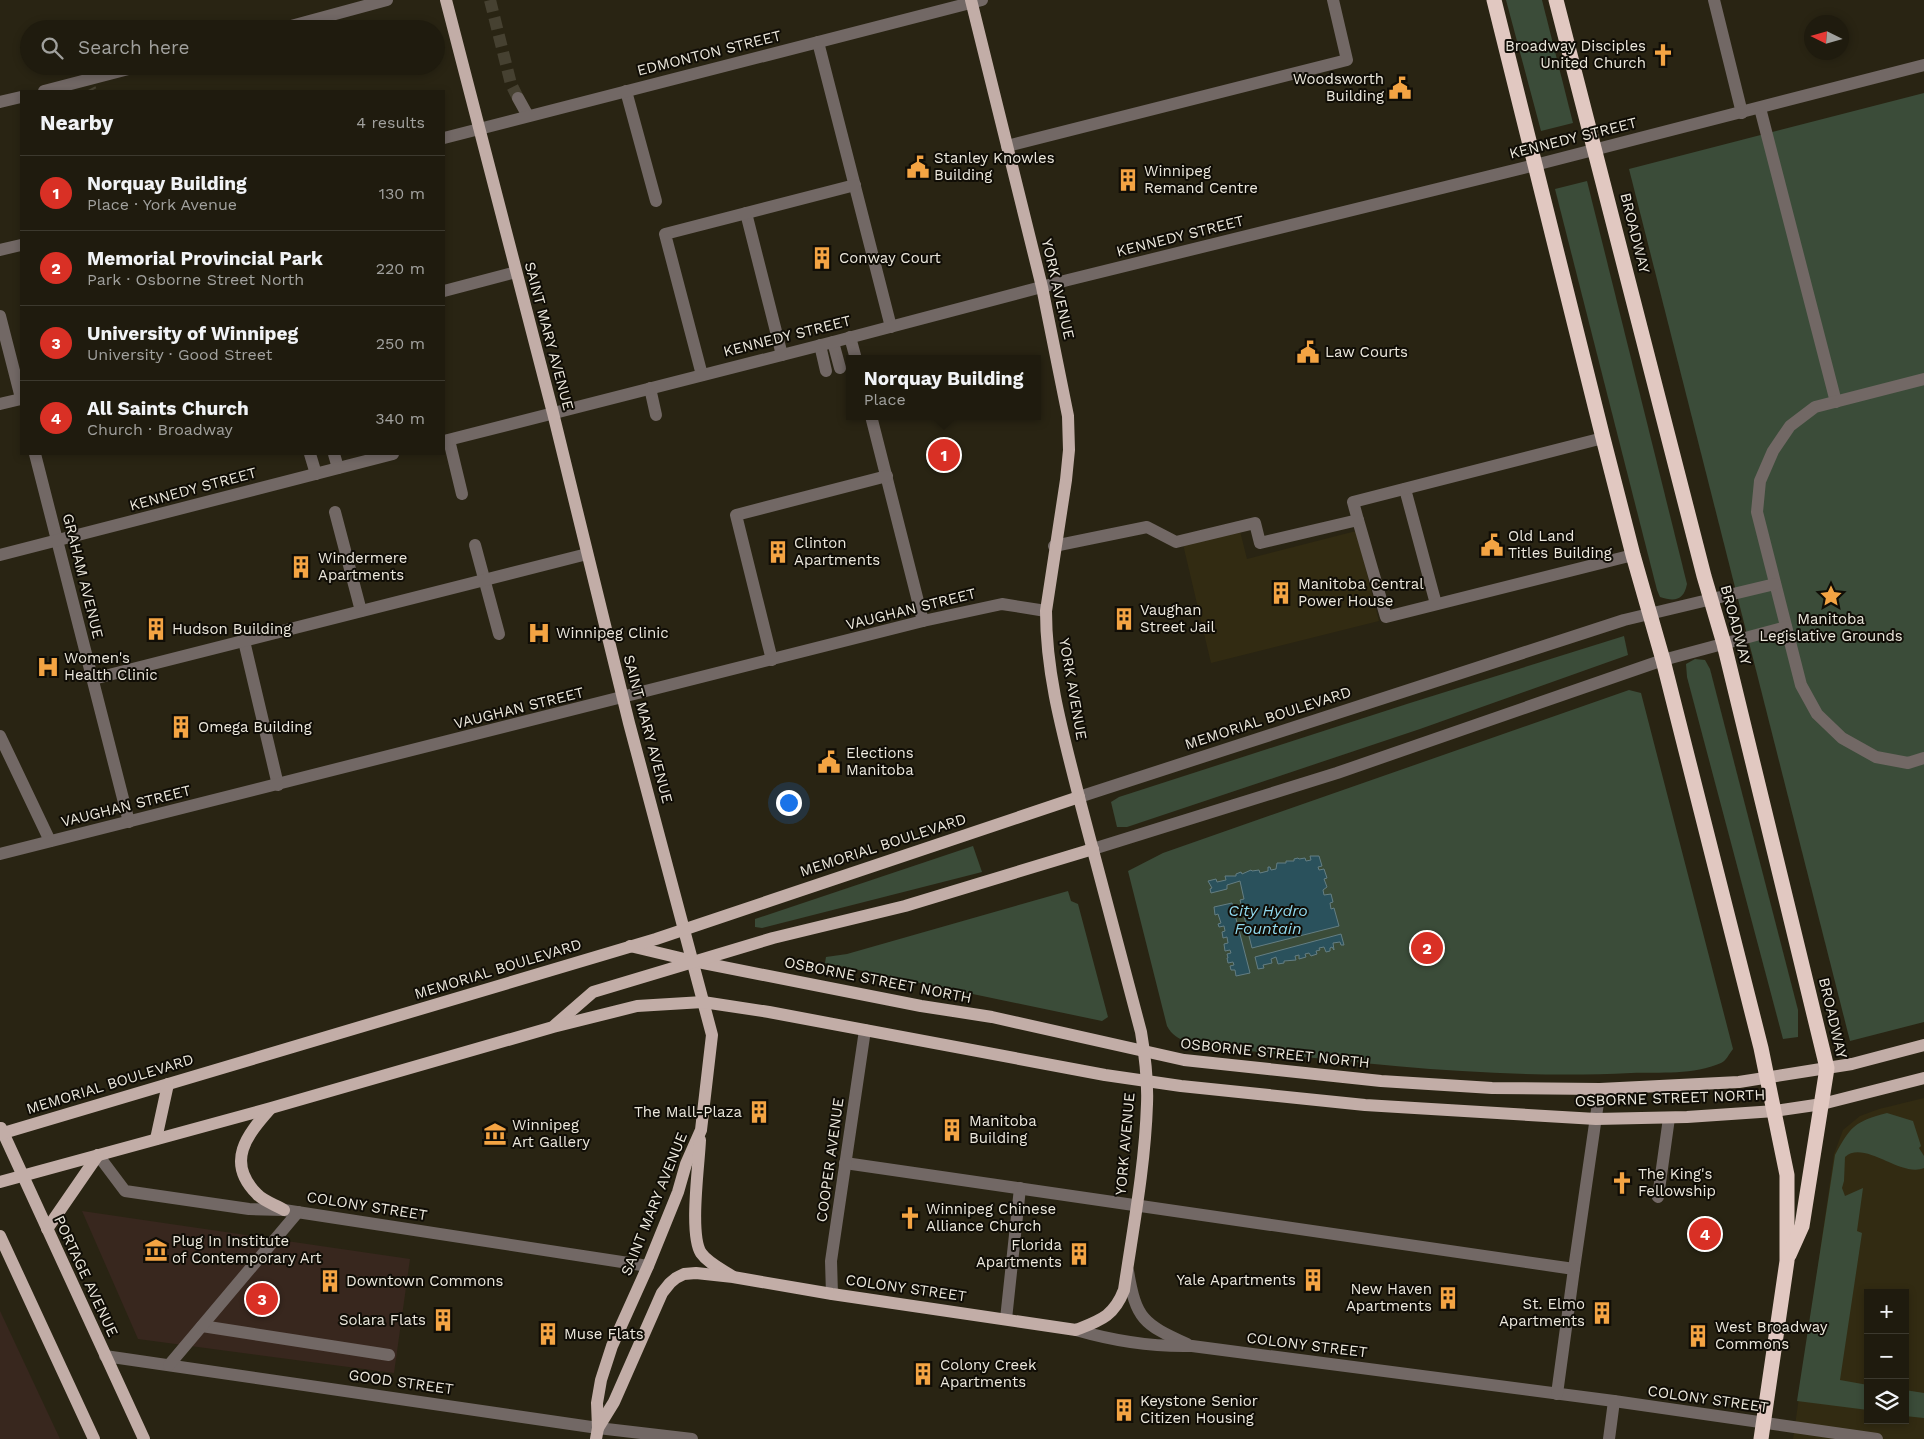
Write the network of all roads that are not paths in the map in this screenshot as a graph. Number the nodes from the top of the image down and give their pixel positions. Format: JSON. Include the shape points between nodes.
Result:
{"nodes":[{"id":1,"x":387,"y":0,"type":"edge"},
{"id":2,"x":446,"y":0,"type":"edge"},
{"id":3,"x":1333,"y":0,"type":"edge"},
{"id":4,"x":1494,"y":0,"type":"edge"},
{"id":5,"x":1556,"y":0,"type":"edge"},
{"id":6,"x":1714,"y":0,"type":"edge"},
{"id":7,"x":975,"y":1,"type":"edge"},
{"id":8,"x":313,"y":20,"type":"edge"},
{"id":9,"x":818,"y":42,"type":"junction"},
{"id":10,"x":1924,"y":65,"type":"edge"},
{"id":11,"x":114,"y":75,"type":"edge"},
{"id":12,"x":50,"y":90,"type":"edge"},
{"id":13,"x":626,"y":91,"type":"junction"},
{"id":14,"x":20,"y":97,"type":"edge"},
{"id":15,"x":518,"y":98,"type":"tunnel mouth"},
{"id":16,"x":0,"y":102,"type":"edge"},
{"id":17,"x":1760,"y":108,"type":"junction"},
{"id":18,"x":1742,"y":112,"type":"junction"},
{"id":19,"x":528,"y":116,"type":"junction"},
{"id":20,"x":478,"y":129,"type":"junction"},
{"id":21,"x":445,"y":138,"type":"edge"},
{"id":22,"x":1007,"y":146,"type":"junction"},
{"id":23,"x":1595,"y":149,"type":"junction"},
{"id":24,"x":1535,"y":165,"type":"junction"},
{"id":25,"x":855,"y":185,"type":"junction"},
{"id":26,"x":656,"y":201,"type":"dead end"},
{"id":27,"x":746,"y":213,"type":"junction"},
{"id":28,"x":20,"y":245,"type":"edge"},
{"id":29,"x":0,"y":250,"type":"edge"},
{"id":30,"x":516,"y":272,"type":"junction"},
{"id":31,"x":1042,"y":286,"type":"junction"},
{"id":32,"x":445,"y":291,"type":"edge"},
{"id":33,"x":0,"y":316,"type":"edge"},
{"id":34,"x":891,"y":326,"type":"junction"},
{"id":35,"x":850,"y":337,"type":"junction"},
{"id":36,"x":833,"y":342,"type":"junction"},
{"id":37,"x":820,"y":345,"type":"junction"},
{"id":38,"x":782,"y":355,"type":"junction"},
{"id":39,"x":855,"y":355,"type":"edge"},
{"id":40,"x":840,"y":368,"type":"dead end"},
{"id":41,"x":826,"y":371,"type":"dead end"},
{"id":42,"x":702,"y":375,"type":"junction"},
{"id":43,"x":1924,"y":379,"type":"edge"},
{"id":44,"x":650,"y":388,"type":"junction"},
{"id":45,"x":20,"y":394,"type":"edge"},
{"id":46,"x":20,"y":398,"type":"edge"},
{"id":47,"x":1836,"y":402,"type":"junction"},
{"id":48,"x":0,"y":404,"type":"edge"},
{"id":49,"x":553,"y":413,"type":"junction"},
{"id":50,"x":656,"y":415,"type":"dead end"},
{"id":51,"x":872,"y":420,"type":"edge"},
{"id":52,"x":1603,"y":438,"type":"junction"},
{"id":53,"x":446,"y":440,"type":"edge"},
{"id":54,"x":36,"y":455,"type":"edge"},
{"id":55,"x":310,"y":455,"type":"edge"},
{"id":56,"x":334,"y":455,"type":"edge"},
{"id":57,"x":389,"y":455,"type":"edge"},
{"id":58,"x":338,"y":468,"type":"junction"},
{"id":59,"x":316,"y":474,"type":"junction"},
{"id":60,"x":887,"y":476,"type":"junction"},
{"id":61,"x":1405,"y":489,"type":"junction"},
{"id":62,"x":462,"y":494,"type":"dead end"},
{"id":63,"x":336,"y":512,"type":"dead end"},
{"id":64,"x":1358,"y":520,"type":"junction"},
{"id":65,"x":58,"y":541,"type":"junction"},
{"id":66,"x":475,"y":545,"type":"dead end"},
{"id":67,"x":1054,"y":546,"type":"junction"},
{"id":68,"x":0,"y":554,"type":"edge"},
{"id":69,"x":587,"y":554,"type":"junction"},
{"id":70,"x":1633,"y":555,"type":"junction"},
{"id":71,"x":485,"y":580,"type":"junction"},
{"id":72,"x":1775,"y":584,"type":"junction"},
{"id":73,"x":1711,"y":598,"type":"junction"},
{"id":74,"x":1436,"y":604,"type":"junction"},
{"id":75,"x":361,"y":611,"type":"junction"},
{"id":76,"x":1046,"y":611,"type":"junction"},
{"id":77,"x":1650,"y":613,"type":"junction"},
{"id":78,"x":924,"y":622,"type":"junction"},
{"id":79,"x":1786,"y":627,"type":"junction"},
{"id":80,"x":499,"y":634,"type":"dead end"},
{"id":81,"x":244,"y":641,"type":"junction"},
{"id":82,"x":1724,"y":644,"type":"junction"},
{"id":83,"x":772,"y":660,"type":"junction"},
{"id":84,"x":1663,"y":660,"type":"junction"},
{"id":85,"x":93,"y":679,"type":"junction"},
{"id":86,"x":622,"y":698,"type":"junction"},
{"id":87,"x":0,"y":736,"type":"edge"},
{"id":88,"x":1924,"y":758,"type":"edge"},
{"id":89,"x":278,"y":785,"type":"junction"},
{"id":90,"x":1080,"y":797,"type":"junction"},
{"id":91,"x":129,"y":822,"type":"junction"},
{"id":92,"x":50,"y":841,"type":"junction"},
{"id":93,"x":1093,"y":849,"type":"junction"},
{"id":94,"x":0,"y":854,"type":"edge"},
{"id":95,"x":684,"y":930,"type":"junction"},
{"id":96,"x":630,"y":946,"type":"junction"},
{"id":97,"x":693,"y":961,"type":"junction"},
{"id":98,"x":703,"y":1002,"type":"junction"},
{"id":99,"x":554,"y":1027,"type":"junction"},
{"id":100,"x":865,"y":1030,"type":"junction"},
{"id":101,"x":1924,"y":1045,"type":"edge"},
{"id":102,"x":1144,"y":1052,"type":"junction"},
{"id":103,"x":1827,"y":1068,"type":"junction"},
{"id":104,"x":1768,"y":1078,"type":"junction"},
{"id":105,"x":1924,"y":1078,"type":"edge"},
{"id":106,"x":1147,"y":1081,"type":"junction"},
{"id":107,"x":168,"y":1084,"type":"junction"},
{"id":108,"x":1600,"y":1089,"type":"junction"},
{"id":109,"x":1822,"y":1104,"type":"junction"},
{"id":110,"x":271,"y":1108,"type":"junction"},
{"id":111,"x":1775,"y":1111,"type":"junction"},
{"id":112,"x":1669,"y":1118,"type":"junction"},
{"id":113,"x":1596,"y":1119,"type":"junction"},
{"id":114,"x":701,"y":1130,"type":"junction"},
{"id":115,"x":1,"y":1131,"type":"edge"},
{"id":116,"x":156,"y":1139,"type":"junction"},
{"id":117,"x":98,"y":1155,"type":"junction"},
{"id":118,"x":845,"y":1163,"type":"junction"},
{"id":119,"x":23,"y":1176,"type":"junction"},
{"id":120,"x":0,"y":1182,"type":"edge"},
{"id":121,"x":1020,"y":1188,"type":"junction"},
{"id":122,"x":1658,"y":1196,"type":"dead end"},
{"id":123,"x":1136,"y":1204,"type":"junction"},
{"id":124,"x":284,"y":1210,"type":"junction"},
{"id":125,"x":298,"y":1212,"type":"junction"},
{"id":126,"x":47,"y":1229,"type":"junction"},
{"id":127,"x":0,"y":1236,"type":"edge"},
{"id":128,"x":1786,"y":1261,"type":"junction"},
{"id":129,"x":648,"y":1266,"type":"junction"},
{"id":130,"x":1127,"y":1267,"type":"junction"},
{"id":131,"x":1574,"y":1268,"type":"junction"},
{"id":132,"x":734,"y":1277,"type":"junction"},
{"id":133,"x":832,"y":1294,"type":"junction"},
{"id":134,"x":1006,"y":1319,"type":"junction"},
{"id":135,"x":202,"y":1326,"type":"junction"},
{"id":136,"x":1076,"y":1330,"type":"junction"},
{"id":137,"x":1192,"y":1346,"type":"junction"},
{"id":138,"x":389,"y":1355,"type":"dead end"},
{"id":139,"x":105,"y":1356,"type":"junction"},
{"id":140,"x":169,"y":1365,"type":"junction"},
{"id":141,"x":1557,"y":1394,"type":"junction"},
{"id":142,"x":1614,"y":1401,"type":"junction"},
{"id":143,"x":1763,"y":1423,"type":"junction"},
{"id":144,"x":597,"y":1433,"type":"edge"},
{"id":145,"x":94,"y":1439,"type":"edge"},
{"id":146,"x":144,"y":1439,"type":"edge"},
{"id":147,"x":692,"y":1439,"type":"edge"},
{"id":148,"x":1610,"y":1439,"type":"edge"},
{"id":149,"x":1760,"y":1439,"type":"edge"},
{"id":150,"x":1877,"y":1439,"type":"edge"}],
"edges":[{"from":1,"to":8,"type":"street"},
{"from":2,"to":20,"type":"main road","name":"SAINT MARY AVENUE"},
{"from":3,"to":22,"type":"street","via":[[1347,60]]},
{"from":4,"to":24,"type":"highway","name":"BROADWAY"},
{"from":5,"to":23,"type":"highway","name":"BROADWAY"},
{"from":6,"to":18,"type":"street"},
{"from":7,"to":9,"type":"street","name":"EDMONTON STREET"},
{"from":7,"to":22,"type":"main road","name":"YORK AVENUE"},
{"from":9,"to":13,"type":"street","name":"EDMONTON STREET"},
{"from":9,"to":25,"type":"street"},
{"from":10,"to":17,"type":"street","name":"KENNEDY STREET"},
{"from":11,"to":12,"type":"street","via":[[89,84]]},
{"from":13,"to":19,"type":"street","name":"EDMONTON STREET"},
{"from":13,"to":26,"type":"street"},
{"from":14,"to":16,"type":"street"},
{"from":15,"to":19,"type":"street"},
{"from":17,"to":18,"type":"street","name":"KENNEDY STREET"},
{"from":17,"to":47,"type":"street"},
{"from":18,"to":23,"type":"street","name":"KENNEDY STREET"},
{"from":19,"to":20,"type":"street","name":"EDMONTON STREET"},
{"from":20,"to":21,"type":"street","name":"EDMONTON STREET"},
{"from":20,"to":30,"type":"main road","name":"SAINT MARY AVENUE"},
{"from":22,"to":31,"type":"main road","name":"YORK AVENUE"},
{"from":23,"to":24,"type":"street","name":"KENNEDY STREET"},
{"from":23,"to":73,"type":"highway","name":"BROADWAY"},
{"from":24,"to":31,"type":"street","name":"KENNEDY STREET"},
{"from":24,"to":52,"type":"highway","name":"BROADWAY"},
{"from":25,"to":27,"type":"street"},
{"from":25,"to":34,"type":"street"},
{"from":27,"to":38,"type":"street"},
{"from":27,"to":42,"type":"street","via":[[665,234]]},
{"from":28,"to":29,"type":"street"},
{"from":30,"to":32,"type":"street"},
{"from":30,"to":49,"type":"main road","name":"SAINT MARY AVENUE"},
{"from":31,"to":34,"type":"street","name":"KENNEDY STREET"},
{"from":31,"to":67,"type":"main road","name":"YORK AVENUE","via":[[1066,400],[1069,430],[1066,480]]},
{"from":33,"to":45,"type":"street"},
{"from":34,"to":35,"type":"street","name":"KENNEDY STREET"},
{"from":35,"to":36,"type":"street","name":"KENNEDY STREET"},
{"from":35,"to":39,"type":"street"},
{"from":36,"to":37,"type":"street","name":"KENNEDY STREET"},
{"from":36,"to":40,"type":"street"},
{"from":37,"to":38,"type":"street","name":"KENNEDY STREET"},
{"from":37,"to":41,"type":"street"},
{"from":38,"to":42,"type":"street","name":"KENNEDY STREET"},
{"from":42,"to":44,"type":"street","name":"KENNEDY STREET"},
{"from":43,"to":47,"type":"street"},
{"from":44,"to":49,"type":"street","name":"KENNEDY STREET"},
{"from":44,"to":50,"type":"street"},
{"from":46,"to":48,"type":"street"},
{"from":47,"to":72,"type":"street","via":[[1815,406],[1790,426],[1773,451],[1760,481],[1757,512]]},
{"from":49,"to":53,"type":"street","name":"KENNEDY STREET"},
{"from":49,"to":69,"type":"main road","name":"SAINT MARY AVENUE"},
{"from":51,"to":60,"type":"street"},
{"from":52,"to":61,"type":"street"},
{"from":52,"to":70,"type":"highway","name":"BROADWAY"},
{"from":53,"to":62,"type":"street"},
{"from":54,"to":65,"type":"street","name":"GRAHAM AVENUE"},
{"from":55,"to":59,"type":"street"},
{"from":56,"to":58,"type":"street"},
{"from":57,"to":58,"type":"street","name":"KENNEDY STREET"},
{"from":58,"to":59,"type":"street","name":"KENNEDY STREET"},
{"from":59,"to":65,"type":"street","name":"KENNEDY STREET"},
{"from":60,"to":78,"type":"street"},
{"from":60,"to":83,"type":"street","via":[[736,515]]},
{"from":61,"to":64,"type":"street","via":[[1353,502]]},
{"from":61,"to":74,"type":"street"},
{"from":63,"to":75,"type":"street"},
{"from":64,"to":67,"type":"street","via":[[1260,543],[1255,523],[1176,542],[1147,527]]},
{"from":64,"to":74,"type":"street","via":[[1386,617]]},
{"from":65,"to":68,"type":"street","name":"KENNEDY STREET"},
{"from":65,"to":85,"type":"street","name":"GRAHAM AVENUE"},
{"from":66,"to":71,"type":"street"},
{"from":67,"to":76,"type":"main road","name":"YORK AVENUE"},
{"from":69,"to":71,"type":"street"},
{"from":69,"to":86,"type":"main road","name":"SAINT MARY AVENUE"},
{"from":70,"to":74,"type":"street"},
{"from":70,"to":77,"type":"highway","name":"BROADWAY"},
{"from":71,"to":75,"type":"street"},
{"from":71,"to":80,"type":"street"},
{"from":72,"to":73,"type":"street","name":"MEMORIAL BOULEVARD"},
{"from":72,"to":79,"type":"street"},
{"from":73,"to":77,"type":"street","name":"MEMORIAL BOULEVARD"},
{"from":73,"to":82,"type":"highway","name":"BROADWAY"},
{"from":75,"to":81,"type":"street"},
{"from":76,"to":78,"type":"street","name":"VAUGHAN STREET","via":[[1002,604]]},
{"from":76,"to":90,"type":"main road","name":"YORK AVENUE","via":[[1052,685]]},
{"from":77,"to":84,"type":"highway","name":"BROADWAY"},
{"from":77,"to":90,"type":"street","name":"MEMORIAL BOULEVARD"},
{"from":78,"to":83,"type":"street","name":"VAUGHAN STREET"},
{"from":79,"to":82,"type":"street"},
{"from":79,"to":88,"type":"street","via":[[1801,685],[1817,714],[1842,738],[1876,757],[1908,763]]},
{"from":81,"to":85,"type":"street"},
{"from":81,"to":89,"type":"street"},
{"from":82,"to":84,"type":"street"},
{"from":82,"to":103,"type":"highway","name":"BROADWAY"},
{"from":83,"to":86,"type":"street","name":"VAUGHAN STREET"},
{"from":84,"to":93,"type":"street","via":[[1337,773]]},
{"from":84,"to":104,"type":"highway","name":"BROADWAY"},
{"from":85,"to":91,"type":"street","name":"GRAHAM AVENUE"},
{"from":86,"to":89,"type":"street","name":"VAUGHAN STREET"},
{"from":86,"to":95,"type":"main road","name":"SAINT MARY AVENUE"},
{"from":87,"to":92,"type":"street"},
{"from":89,"to":91,"type":"street","name":"VAUGHAN STREET"},
{"from":90,"to":93,"type":"main road","name":"YORK AVENUE"},
{"from":90,"to":95,"type":"main road","name":"MEMORIAL BOULEVARD"},
{"from":91,"to":92,"type":"street","name":"VAUGHAN STREET"},
{"from":92,"to":94,"type":"street","name":"VAUGHAN STREET"},
{"from":93,"to":97,"type":"main road","via":[[904,906],[809,928]]},
{"from":93,"to":102,"type":"main road","name":"YORK AVENUE"},
{"from":95,"to":96,"type":"main road","name":"MEMORIAL BOULEVARD"},
{"from":95,"to":97,"type":"main road","name":"SAINT MARY AVENUE"},
{"from":96,"to":97,"type":"main road","name":"OSBORNE STREET NORTH"},
{"from":96,"to":107,"type":"main road","name":"MEMORIAL BOULEVARD"},
{"from":97,"to":98,"type":"main road","name":"SAINT MARY AVENUE"},
{"from":97,"to":99,"type":"main road","via":[[593,992]]},
{"from":97,"to":102,"type":"main road","name":"OSBORNE STREET NORTH","via":[[992,1017]]},
{"from":98,"to":99,"type":"main road","via":[[637,1006]]},
{"from":98,"to":100,"type":"main road","name":"OSBORNE STREET NORTH"},
{"from":98,"to":114,"type":"main road","name":"SAINT MARY AVENUE","via":[[712,1035]]},
{"from":99,"to":110,"type":"main road"},
{"from":100,"to":106,"type":"main road","name":"OSBORNE STREET NORTH"},
{"from":100,"to":118,"type":"street","name":"COOPER AVENUE"},
{"from":101,"to":103,"type":"main road","name":"OSBORNE STREET NORTH"},
{"from":102,"to":106,"type":"main road","name":"YORK AVENUE"},
{"from":102,"to":108,"type":"main road","name":"OSBORNE STREET NORTH","via":[[1184,1060],[1381,1081],[1492,1088]]},
{"from":103,"to":104,"type":"main road","name":"OSBORNE STREET NORTH"},
{"from":103,"to":109,"type":"highway","name":"BROADWAY"},
{"from":104,"to":108,"type":"main road","name":"OSBORNE STREET NORTH"},
{"from":104,"to":111,"type":"highway","name":"BROADWAY"},
{"from":105,"to":109,"type":"main road","name":"OSBORNE STREET NORTH"},
{"from":106,"to":113,"type":"main road","name":"OSBORNE STREET NORTH","via":[[1365,1105]]},
{"from":106,"to":123,"type":"main road","name":"YORK AVENUE","via":[[1148,1103]]},
{"from":107,"to":115,"type":"main road","name":"MEMORIAL BOULEVARD"},
{"from":107,"to":116,"type":"main road"},
{"from":108,"to":113,"type":"street"},
{"from":109,"to":111,"type":"main road","name":"OSBORNE STREET NORTH"},
{"from":109,"to":128,"type":"highway","name":"BROADWAY","via":[[1802,1226]]},
{"from":110,"to":116,"type":"main road"},
{"from":110,"to":124,"type":"main road","via":[[247,1137],[241,1157],[242,1166],[244,1176],[258,1195]]},
{"from":111,"to":112,"type":"main road","name":"OSBORNE STREET NORTH"},
{"from":111,"to":128,"type":"highway","name":"BROADWAY","via":[[1788,1175]]},
{"from":112,"to":113,"type":"main road","name":"OSBORNE STREET NORTH"},
{"from":112,"to":122,"type":"street"},
{"from":113,"to":131,"type":"street"},
{"from":114,"to":129,"type":"main road","name":"SAINT MARY AVENUE"},
{"from":114,"to":132,"type":"main road","name":"COLONY STREET","via":[[695,1224],[697,1246],[709,1261]]},
{"from":115,"to":119,"type":"main road","name":"PORTAGE AVENUE"},
{"from":116,"to":117,"type":"main road"},
{"from":117,"to":119,"type":"main road"},
{"from":117,"to":124,"type":"street","name":"COLONY STREET","via":[[125,1191],[248,1209]]},
{"from":117,"to":126,"type":"main road"},
{"from":118,"to":121,"type":"street"},
{"from":118,"to":133,"type":"street","name":"COOPER AVENUE","via":[[831,1261]]},
{"from":119,"to":120,"type":"main road"},
{"from":119,"to":126,"type":"main road","name":"PORTAGE AVENUE"},
{"from":121,"to":123,"type":"street"},
{"from":121,"to":134,"type":"street"},
{"from":123,"to":130,"type":"main road","name":"YORK AVENUE"},
{"from":123,"to":131,"type":"street"},
{"from":124,"to":125,"type":"street","name":"COLONY STREET"},
{"from":125,"to":129,"type":"street","name":"COLONY STREET"},
{"from":125,"to":135,"type":"street"},
{"from":126,"to":139,"type":"main road","name":"PORTAGE AVENUE"},
{"from":127,"to":145,"type":"main road"},
{"from":128,"to":143,"type":"highway","name":"BROADWAY"},
{"from":129,"to":144,"type":"main road","name":"SAINT MARY AVENUE","via":[[612,1346],[601,1380]]},
{"from":130,"to":136,"type":"main road","name":"YORK AVENUE","via":[[1124,1290],[1114,1310]]},
{"from":130,"to":137,"type":"street","via":[[1132,1296],[1140,1315],[1153,1327]]},
{"from":131,"to":141,"type":"street"},
{"from":132,"to":133,"type":"main road","name":"COLONY STREET"},
{"from":132,"to":144,"type":"main road","name":"COLONY STREET","via":[[696,1273],[684,1274],[670,1282]]},
{"from":133,"to":134,"type":"main road","name":"COLONY STREET"},
{"from":134,"to":136,"type":"main road","name":"COLONY STREET"},
{"from":135,"to":138,"type":"street"},
{"from":135,"to":140,"type":"street"},
{"from":136,"to":137,"type":"street","name":"COLONY STREET","via":[[1105,1339],[1168,1347]]},
{"from":137,"to":141,"type":"street","name":"COLONY STREET"},
{"from":139,"to":140,"type":"street","name":"GOOD STREET"},
{"from":139,"to":146,"type":"main road","name":"PORTAGE AVENUE"},
{"from":140,"to":144,"type":"street","name":"GOOD STREET"},
{"from":141,"to":142,"type":"street","name":"COLONY STREET"},
{"from":142,"to":143,"type":"street","name":"COLONY STREET"},
{"from":142,"to":148,"type":"street"},
{"from":143,"to":149,"type":"highway","name":"BROADWAY"},
{"from":143,"to":150,"type":"street","name":"COLONY STREET"},
{"from":144,"to":147,"type":"street","name":"GOOD STREET"}]}
